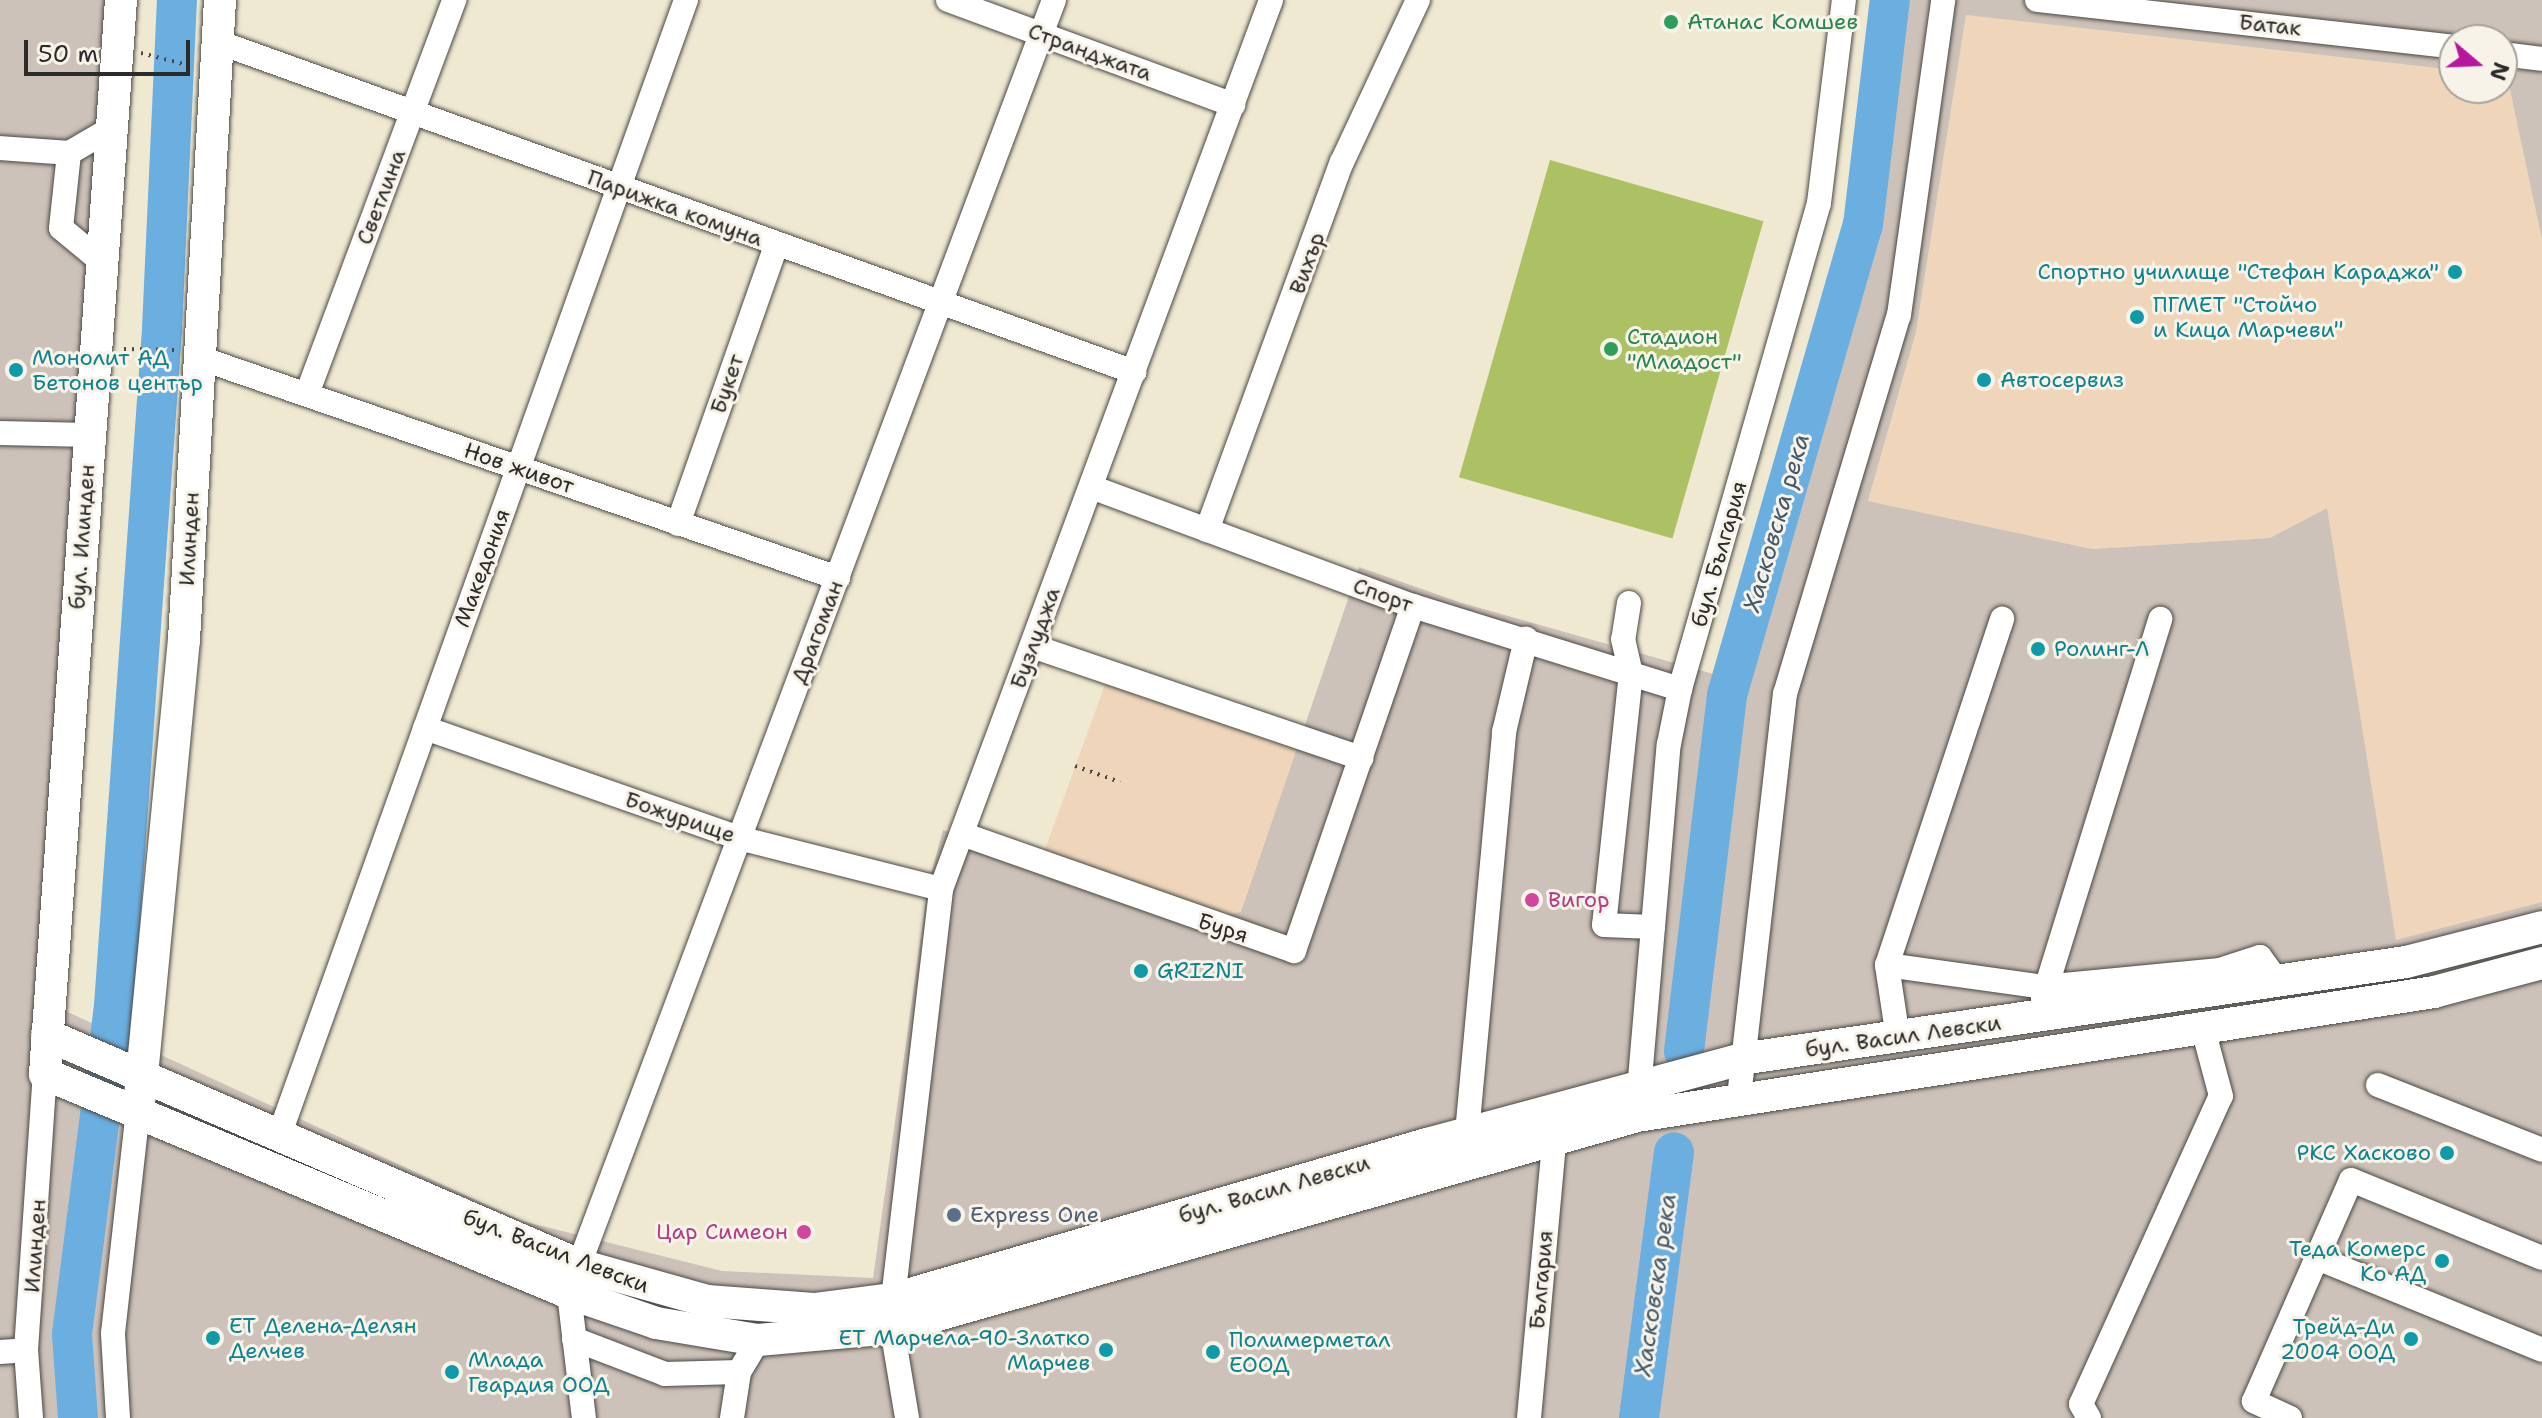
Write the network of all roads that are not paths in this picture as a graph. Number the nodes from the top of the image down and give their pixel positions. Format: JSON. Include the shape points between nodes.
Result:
{"nodes":[{"id":1,"x":121,"y":0,"type":"edge"},
{"id":2,"x":220,"y":0,"type":"edge"},
{"id":3,"x":454,"y":0,"type":"edge"},
{"id":4,"x":686,"y":0,"type":"edge"},
{"id":5,"x":948,"y":0,"type":"edge"},
{"id":6,"x":1054,"y":0,"type":"edge"},
{"id":7,"x":1271,"y":0,"type":"edge"},
{"id":8,"x":1418,"y":0,"type":"edge"},
{"id":9,"x":1847,"y":0,"type":"edge"},
{"id":10,"x":1943,"y":0,"type":"edge"},
{"id":11,"x":2037,"y":0,"type":"edge"},
{"id":12,"x":1041,"y":34,"type":"junction"},
{"id":13,"x":218,"y":42,"type":"junction"},
{"id":14,"x":2438,"y":45,"type":"edge"},
{"id":15,"x":2518,"y":56,"type":"edge"},
{"id":16,"x":2542,"y":59,"type":"edge"},
{"id":17,"x":1233,"y":105,"type":"junction"},
{"id":18,"x":413,"y":112,"type":"junction"},
{"id":19,"x":112,"y":128,"type":"junction"},
{"id":20,"x":0,"y":148,"type":"edge"},
{"id":21,"x":69,"y":153,"type":"junction"},
{"id":22,"x":620,"y":188,"type":"junction"},
{"id":23,"x":776,"y":245,"type":"junction"},
{"id":24,"x":102,"y":262,"type":"junction"},
{"id":25,"x":941,"y":303,"type":"junction"},
{"id":26,"x":200,"y":358,"type":"junction"},
{"id":27,"x":1134,"y":372,"type":"junction"},
{"id":28,"x":307,"y":394,"type":"junction"},
{"id":29,"x":0,"y":433,"type":"edge"},
{"id":30,"x":90,"y":435,"type":"junction"},
{"id":31,"x":519,"y":468,"type":"junction"},
{"id":32,"x":1091,"y":487,"type":"junction"},
{"id":33,"x":678,"y":524,"type":"junction"},
{"id":34,"x":1207,"y":530,"type":"junction"},
{"id":35,"x":838,"y":578,"type":"junction"},
{"id":36,"x":1629,"y":603,"type":"dead end"},
{"id":37,"x":1413,"y":606,"type":"junction"},
{"id":38,"x":2002,"y":619,"type":"dead end"},
{"id":39,"x":2160,"y":619,"type":"dead end"},
{"id":40,"x":1526,"y":639,"type":"junction"},
{"id":41,"x":1032,"y":646,"type":"junction"},
{"id":42,"x":1631,"y":673,"type":"junction"},
{"id":43,"x":1680,"y":689,"type":"junction"},
{"id":44,"x":425,"y":728,"type":"junction"},
{"id":45,"x":1361,"y":758,"type":"junction"},
{"id":46,"x":962,"y":834,"type":"junction"},
{"id":47,"x":739,"y":838,"type":"junction"},
{"id":48,"x":941,"y":889,"type":"junction"},
{"id":49,"x":1653,"y":927,"type":"junction"},
{"id":50,"x":2542,"y":927,"type":"edge"},
{"id":51,"x":2542,"y":963,"type":"edge"},
{"id":52,"x":1887,"y":965,"type":"junction"},
{"id":53,"x":2510,"y":972,"type":"junction"},
{"id":54,"x":2542,"y":979,"type":"edge"},
{"id":55,"x":2043,"y":1001,"type":"junction"},
{"id":56,"x":2202,"y":1025,"type":"junction"},
{"id":57,"x":47,"y":1035,"type":"junction"},
{"id":58,"x":1898,"y":1038,"type":"junction"},
{"id":59,"x":1741,"y":1059,"type":"junction"},
{"id":60,"x":134,"y":1072,"type":"junction"},
{"id":61,"x":45,"y":1074,"type":"junction"},
{"id":62,"x":1640,"y":1084,"type":"junction"},
{"id":63,"x":2378,"y":1085,"type":"dead end"},
{"id":64,"x":1739,"y":1097,"type":"junction"},
{"id":65,"x":128,"y":1107,"type":"junction"},
{"id":66,"x":1637,"y":1116,"type":"junction"},
{"id":67,"x":1467,"y":1133,"type":"junction"},
{"id":68,"x":279,"y":1136,"type":"junction"},
{"id":69,"x":1554,"y":1142,"type":"junction"},
{"id":70,"x":2542,"y":1150,"type":"edge"},
{"id":71,"x":2317,"y":1258,"type":"junction"},
{"id":72,"x":2542,"y":1258,"type":"edge"},
{"id":73,"x":574,"y":1279,"type":"junction"},
{"id":74,"x":892,"y":1314,"type":"junction"},
{"id":75,"x":574,"y":1339,"type":"junction"},
{"id":76,"x":758,"y":1340,"type":"junction"},
{"id":77,"x":26,"y":1350,"type":"junction"},
{"id":78,"x":2542,"y":1350,"type":"edge"},
{"id":79,"x":0,"y":1352,"type":"edge"},
{"id":80,"x":739,"y":1372,"type":"junction"},
{"id":81,"x":31,"y":1418,"type":"edge"},
{"id":82,"x":118,"y":1418,"type":"edge"},
{"id":83,"x":584,"y":1418,"type":"edge"},
{"id":84,"x":732,"y":1418,"type":"edge"},
{"id":85,"x":907,"y":1418,"type":"edge"},
{"id":86,"x":1529,"y":1418,"type":"edge"},
{"id":87,"x":2089,"y":1418,"type":"edge"},
{"id":88,"x":2290,"y":1418,"type":"edge"}],
"edges":[{"from":1,"to":19,"type":"main road","name":"бул. Илинден"},
{"from":2,"to":13,"type":"main road","name":"Илинден"},
{"from":3,"to":18,"type":"street","name":"Светлина"},
{"from":4,"to":22,"type":"street","name":"Македония"},
{"from":5,"to":12,"type":"street","name":"Странджата"},
{"from":6,"to":12,"type":"street","name":"Драгоман"},
{"from":7,"to":17,"type":"street","name":"Бузлуджа"},
{"from":8,"to":34,"type":"street","name":"Вихър","via":[[1342,162]]},
{"from":9,"to":43,"type":"street","name":"бул. България","via":[[1819,203]]},
{"from":10,"to":59,"type":"street","via":[[1899,315],[1785,694]]},
{"from":11,"to":14,"type":"street","name":"Батак"},
{"from":12,"to":17,"type":"street","name":"Странджата"},
{"from":12,"to":25,"type":"street","name":"Драгоман"},
{"from":13,"to":18,"type":"street","name":"Парижка комуна"},
{"from":13,"to":26,"type":"main road","name":"Илинден"},
{"from":15,"to":16,"type":"street"},
{"from":17,"to":27,"type":"street","name":"Бузлуджа"},
{"from":18,"to":22,"type":"street","name":"Парижка комуна"},
{"from":18,"to":28,"type":"street","name":"Светлина"},
{"from":19,"to":21,"type":"street"},
{"from":19,"to":24,"type":"main road","name":"бул. Илинден"},
{"from":20,"to":21,"type":"street"},
{"from":21,"to":24,"type":"street","via":[[61,228]]},
{"from":22,"to":23,"type":"street","name":"Парижка комуна"},
{"from":22,"to":31,"type":"street","name":"Македония"},
{"from":23,"to":25,"type":"street","name":"Парижка комуна"},
{"from":23,"to":33,"type":"street","name":"Букет"},
{"from":24,"to":30,"type":"main road","name":"бул. Илинден"},
{"from":25,"to":27,"type":"street","name":"Парижка комуна"},
{"from":25,"to":35,"type":"street","name":"Драгоман"},
{"from":26,"to":28,"type":"street","name":"Нов живот"},
{"from":26,"to":60,"type":"main road","name":"Илинден","via":[[184,640]]},
{"from":27,"to":32,"type":"street","name":"Бузлуджа"},
{"from":28,"to":31,"type":"street","name":"Нов живот"},
{"from":29,"to":30,"type":"street"},
{"from":30,"to":57,"type":"main road","name":"бул. Илинден"},
{"from":31,"to":33,"type":"street","name":"Нов живот"},
{"from":31,"to":44,"type":"street","name":"Македония"},
{"from":32,"to":34,"type":"street","name":"Спорт"},
{"from":32,"to":41,"type":"street","name":"Бузлуджа"},
{"from":33,"to":35,"type":"street","name":"Нов живот"},
{"from":34,"to":37,"type":"street","name":"Спорт"},
{"from":35,"to":47,"type":"street","name":"Драгоман"},
{"from":36,"to":42,"type":"street","via":[[1623,639]]},
{"from":37,"to":40,"type":"street","name":"Спорт"},
{"from":37,"to":45,"type":"street","name":"Буря"},
{"from":38,"to":52,"type":"street"},
{"from":39,"to":55,"type":"street"},
{"from":40,"to":42,"type":"street","name":"Спорт"},
{"from":40,"to":67,"type":"street","via":[[1504,732]]},
{"from":41,"to":45,"type":"street"},
{"from":41,"to":46,"type":"street","name":"Бузлуджа"},
{"from":42,"to":43,"type":"street","name":"Спорт"},
{"from":42,"to":49,"type":"street","via":[[1604,925]]},
{"from":43,"to":49,"type":"street","name":"бул. България","via":[[1669,744]]},
{"from":44,"to":47,"type":"street","name":"Божурище"},
{"from":44,"to":68,"type":"street","name":"Македония"},
{"from":45,"to":46,"type":"street","name":"Буря","via":[[1294,951]]},
{"from":46,"to":48,"type":"street","name":"Бузлуджа"},
{"from":47,"to":48,"type":"street","name":"Божурище"},
{"from":47,"to":73,"type":"street","name":"Драгоман"},
{"from":48,"to":74,"type":"street","name":"Бузлуджа"},
{"from":49,"to":62,"type":"street","name":"бул. България"},
{"from":50,"to":55,"type":"main road","name":"бул. Васил Левски","via":[[2406,962],[2277,980]]},
{"from":51,"to":53,"type":"main road","name":"бул. Васил Левски"},
{"from":52,"to":55,"type":"street"},
{"from":52,"to":58,"type":"street"},
{"from":53,"to":54,"type":"main road"},
{"from":53,"to":56,"type":"main road","name":"бул. Васил Левски","via":[[2434,992]]},
{"from":55,"to":58,"type":"main road","name":"бул. Васил Левски"},
{"from":56,"to":64,"type":"main road","name":"бул. Васил Левски"},
{"from":56,"to":87,"type":"street","via":[[2221,1096],[2081,1404]]},
{"from":57,"to":60,"type":"main road","name":"бул. Васил Левски"},
{"from":57,"to":61,"type":"main road","name":"бул. Илинден"},
{"from":58,"to":59,"type":"main road","name":"бул. Васил Левски"},
{"from":59,"to":62,"type":"main road","name":"бул. Васил Левски"},
{"from":59,"to":64,"type":"street"},
{"from":60,"to":65,"type":"main road"},
{"from":60,"to":68,"type":"main road","name":"бул. Васил Левски"},
{"from":61,"to":65,"type":"main road","name":"бул. Васил Левски"},
{"from":61,"to":77,"type":"street","name":"Илинден"},
{"from":62,"to":66,"type":"street","name":"бул. България"},
{"from":62,"to":67,"type":"main road","name":"бул. Васил Левски"},
{"from":63,"to":70,"type":"street"},
{"from":64,"to":66,"type":"main road","name":"бул. Васил Левски"},
{"from":65,"to":73,"type":"main road","name":"бул. Васил Левски"},
{"from":65,"to":82,"type":"street","via":[[113,1333]]},
{"from":66,"to":69,"type":"main road","name":"бул. Васил Левски"},
{"from":67,"to":74,"type":"main road","name":"бул. Васил Левски"},
{"from":68,"to":73,"type":"main road","name":"бул. Васил Левски"},
{"from":69,"to":74,"type":"main road","name":"бул. Васил Левски"},
{"from":69,"to":86,"type":"street","name":"България"},
{"from":71,"to":72,"type":"street","via":[[2351,1180]]},
{"from":71,"to":78,"type":"street"},
{"from":71,"to":88,"type":"street","via":[[2254,1401]]},
{"from":73,"to":74,"type":"main road","name":"бул. Васил Левски","via":[[744,1307]]},
{"from":73,"to":75,"type":"street"},
{"from":73,"to":76,"type":"main road","name":"бул. Васил Левски","via":[[656,1323]]},
{"from":74,"to":76,"type":"main road","name":"бул. Васил Левски"},
{"from":74,"to":85,"type":"street","name":"Бузлуджа"},
{"from":75,"to":80,"type":"street","via":[[665,1374]]},
{"from":75,"to":83,"type":"street"},
{"from":76,"to":80,"type":"street"},
{"from":77,"to":79,"type":"street"},
{"from":77,"to":81,"type":"street","name":"Илинден"},
{"from":80,"to":84,"type":"street"}]}
